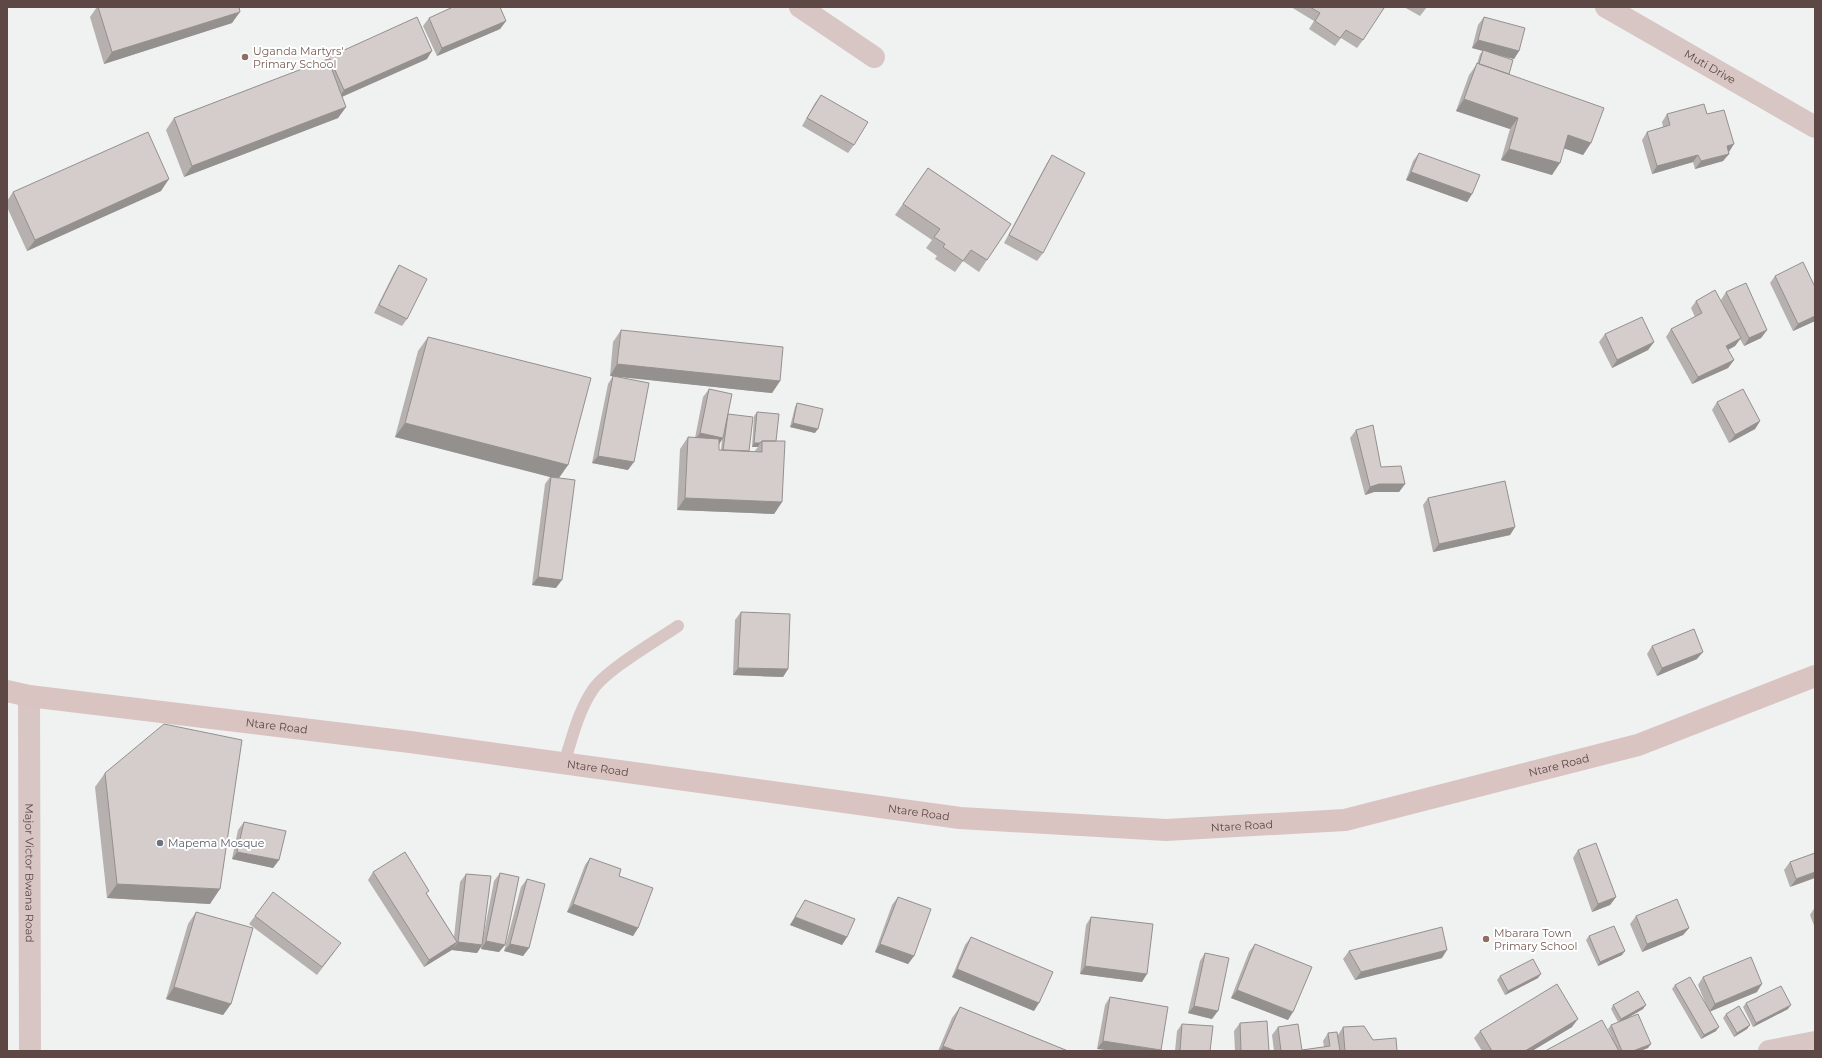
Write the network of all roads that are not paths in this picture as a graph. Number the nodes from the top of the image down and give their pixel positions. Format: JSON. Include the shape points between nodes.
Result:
{"nodes":[{"id":1,"x":800,"y":7,"type":"edge"},
{"id":2,"x":1606,"y":7,"type":"edge"},
{"id":3,"x":874,"y":57,"type":"dead end"},
{"id":4,"x":1815,"y":127,"type":"edge"},
{"id":5,"x":678,"y":626,"type":"dead end"},
{"id":6,"x":1815,"y":676,"type":"edge"},
{"id":7,"x":7,"y":691,"type":"edge"},
{"id":8,"x":29,"y":696,"type":"junction"},
{"id":9,"x":564,"y":763,"type":"junction"},
{"id":10,"x":1815,"y":1042,"type":"edge"},
{"id":11,"x":30,"y":1051,"type":"edge"},
{"id":12,"x":1769,"y":1051,"type":"edge"}],
"edges":[{"from":1,"to":3,"type":"street"},
{"from":2,"to":4,"type":"street","name":"Muti Drive"},
{"from":5,"to":9,"type":"lane","via":[[603,677],[592,690],[579,717]]},
{"from":6,"to":9,"type":"main road","name":"Ntare Road","via":[[1638,745],[1345,820],[1166,830],[960,818]]},
{"from":7,"to":8,"type":"main road","name":"Ntare Road"},
{"from":8,"to":9,"type":"main road","name":"Ntare Road"},
{"from":8,"to":11,"type":"street","name":"Major Victor Bwana Road"},
{"from":10,"to":12,"type":"street"}]}
